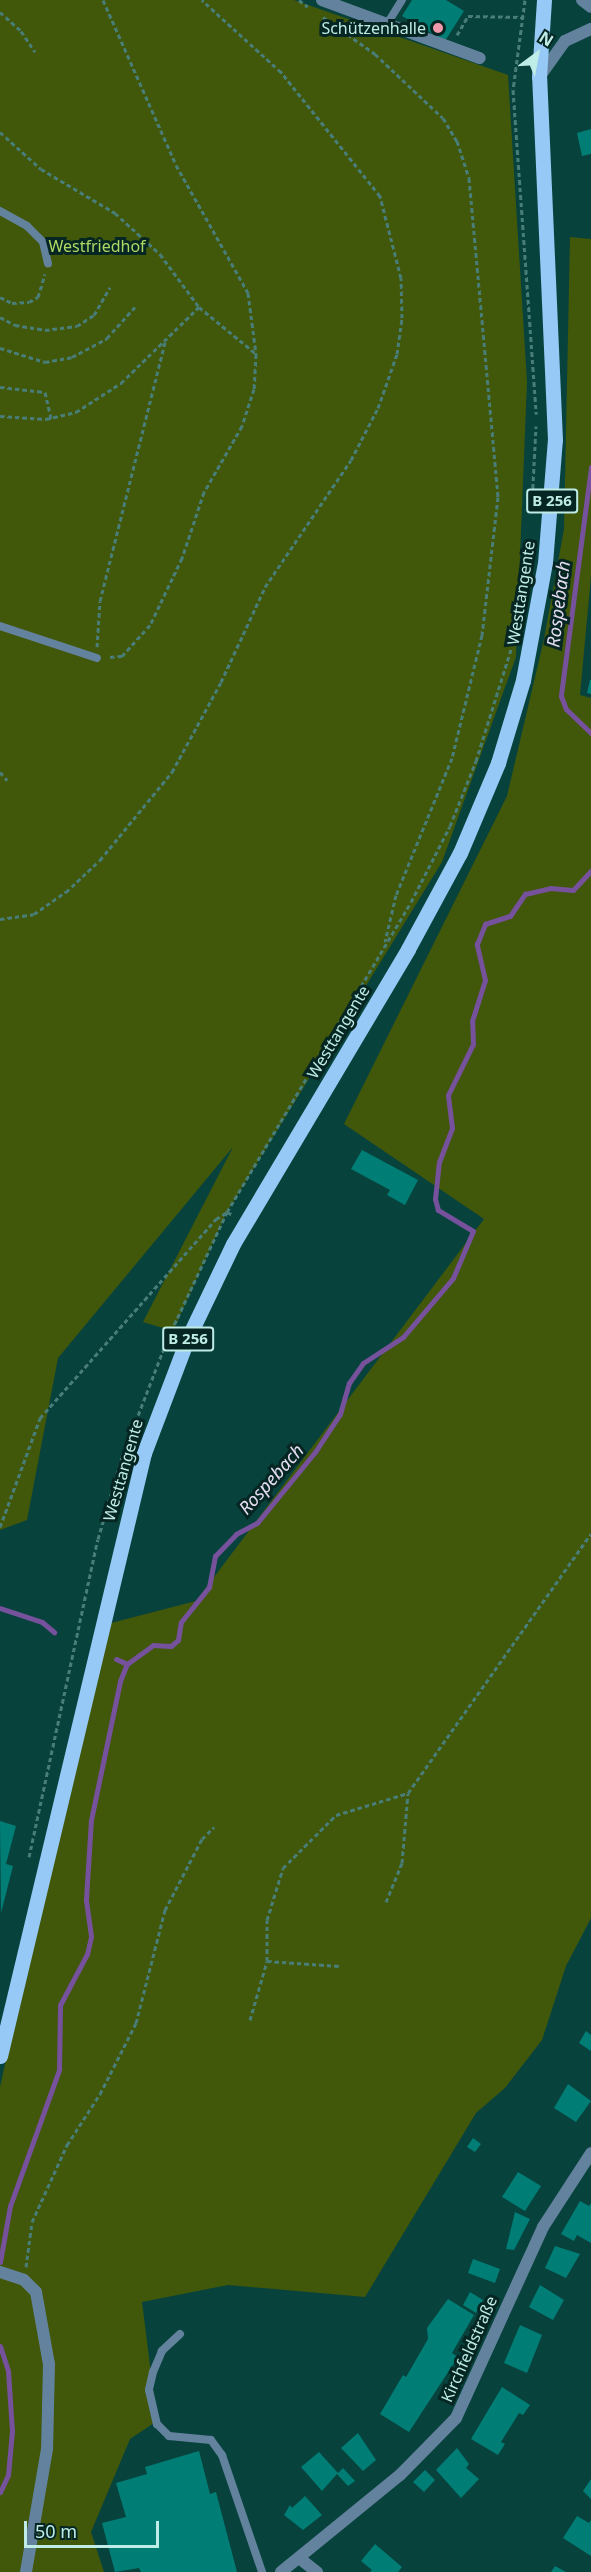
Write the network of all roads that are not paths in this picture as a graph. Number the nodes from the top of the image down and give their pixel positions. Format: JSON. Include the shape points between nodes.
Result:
{"nodes":[{"id":1,"x":322,"y":0,"type":"edge"},
{"id":2,"x":402,"y":0,"type":"edge"},
{"id":3,"x":544,"y":0,"type":"edge"},
{"id":4,"x":582,"y":0,"type":"edge"},
{"id":5,"x":591,"y":6,"type":"edge"},
{"id":6,"x":387,"y":24,"type":"junction"},
{"id":7,"x":591,"y":29,"type":"edge"},
{"id":8,"x":480,"y":58,"type":"dead end"},
{"id":9,"x":539,"y":77,"type":"junction"},
{"id":10,"x":0,"y":211,"type":"edge"},
{"id":11,"x":48,"y":263,"type":"road end"},
{"id":12,"x":0,"y":626,"type":"edge"},
{"id":13,"x":97,"y":657,"type":"road end"},
{"id":14,"x":0,"y":2056,"type":"edge"},
{"id":15,"x":591,"y":2153,"type":"edge"},
{"id":16,"x":5,"y":2273,"type":"edge"},
{"id":17,"x":180,"y":2334,"type":"dead end"},
{"id":18,"x":299,"y":2558,"type":"junction"},
{"id":19,"x":26,"y":2572,"type":"edge"},
{"id":20,"x":262,"y":2572,"type":"edge"},
{"id":21,"x":281,"y":2572,"type":"edge"},
{"id":22,"x":317,"y":2572,"type":"edge"}],
"edges":[{"from":1,"to":6,"type":"street"},
{"from":2,"to":6,"type":"lane"},
{"from":3,"to":9,"type":"main road","name":"Westtangente","number":"B 256"},
{"from":4,"to":5,"type":"street"},
{"from":6,"to":8,"type":"street"},
{"from":7,"to":9,"type":"street","via":[[565,40]]},
{"from":9,"to":14,"type":"main road","name":"Westtangente","number":"B 256","via":[[555,440],[536,622],[498,762],[460,854],[389,982],[245,1221],[187,1340],[144,1453]]},
{"from":10,"to":11,"type":"lane","via":[[27,226],[43,243]]},
{"from":12,"to":13,"type":"lane"},
{"from":15,"to":18,"type":"street","name":"Kirchfeldstraße","via":[[543,2227],[456,2418],[400,2475]]},
{"from":16,"to":19,"type":"street","via":[[24,2280],[36,2292],[49,2364],[47,2449]]},
{"from":17,"to":20,"type":"lane","via":[[162,2351],[153,2372],[149,2390],[157,2424],[169,2436],[210,2440],[222,2455]]},
{"from":18,"to":21,"type":"street","name":"Kirchfeldstraße"},
{"from":18,"to":22,"type":"street"}]}
